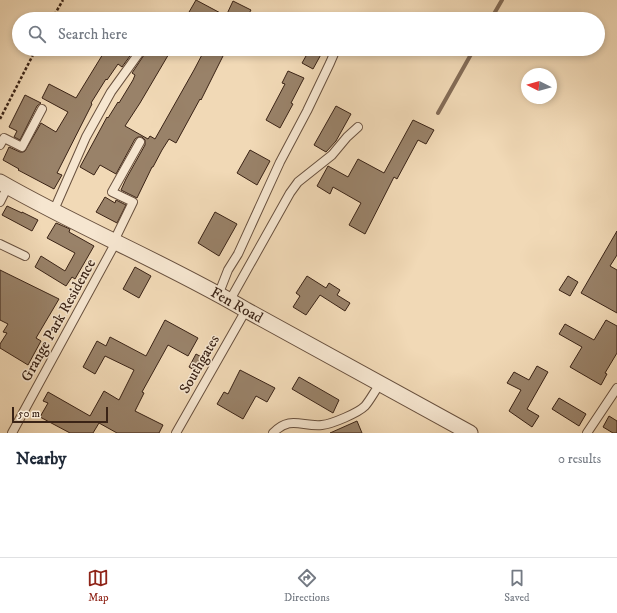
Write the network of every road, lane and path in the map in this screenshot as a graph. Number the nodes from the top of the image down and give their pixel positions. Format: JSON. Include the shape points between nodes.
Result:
{"nodes":[{"id":1,"x":63,"y":0,"type":"edge"},
{"id":2,"x":56,"y":12,"type":"edge"},
{"id":3,"x":32,"y":56,"type":"edge"},
{"id":4,"x":137,"y":56,"type":"edge"},
{"id":5,"x":333,"y":56,"type":"edge"},
{"id":6,"x":42,"y":109,"type":"dead end"},
{"id":7,"x":0,"y":119,"type":"edge"},
{"id":8,"x":358,"y":127,"type":"dead end"},
{"id":9,"x":140,"y":142,"type":"dead end"},
{"id":10,"x":0,"y":145,"type":"edge"},
{"id":11,"x":4,"y":184,"type":"edge"},
{"id":12,"x":0,"y":202,"type":"edge"},
{"id":13,"x":54,"y":210,"type":"junction"},
{"id":14,"x":115,"y":241,"type":"junction"},
{"id":15,"x":0,"y":244,"type":"edge"},
{"id":16,"x":24,"y":256,"type":"dead end"},
{"id":17,"x":224,"y":297,"type":"junction"},
{"id":18,"x":246,"y":310,"type":"junction"},
{"id":19,"x":381,"y":383,"type":"junction"},
{"id":20,"x":617,"y":388,"type":"edge"},
{"id":21,"x":12,"y":433,"type":"edge"},
{"id":22,"x":176,"y":433,"type":"edge"},
{"id":23,"x":273,"y":433,"type":"edge"},
{"id":24,"x":470,"y":433,"type":"edge"},
{"id":25,"x":587,"y":433,"type":"edge"}],
"edges":[{"from":1,"to":2,"type":"path"},
{"from":3,"to":7,"type":"path"},
{"from":4,"to":13,"type":"lane","via":[[111,92],[86,137]]},
{"from":5,"to":17,"type":"lane","via":[[228,270]]},
{"from":6,"to":10,"type":"lane","via":[[22,147],[4,138]]},
{"from":8,"to":17,"type":"lane","via":[[332,155],[298,182]]},
{"from":9,"to":14,"type":"lane","name":"Grange Park Residence","via":[[112,192],[132,202]]},
{"from":11,"to":12,"type":"lane"},
{"from":11,"to":13,"type":"street","name":"Fen Road"},
{"from":13,"to":14,"type":"street","name":"Fen Road"},
{"from":14,"to":17,"type":"street","name":"Fen Road"},
{"from":14,"to":21,"type":"lane","name":"Grange Park Residence"},
{"from":15,"to":16,"type":"lane"},
{"from":17,"to":18,"type":"street","name":"Fen Road"},
{"from":18,"to":19,"type":"street","name":"Fen Road"},
{"from":18,"to":22,"type":"lane","name":"Southgates"},
{"from":19,"to":23,"type":"lane","via":[[365,406],[348,416],[324,425],[290,423],[279,427]]},
{"from":19,"to":24,"type":"street","name":"Fen Road"},
{"from":20,"to":25,"type":"lane"}]}
